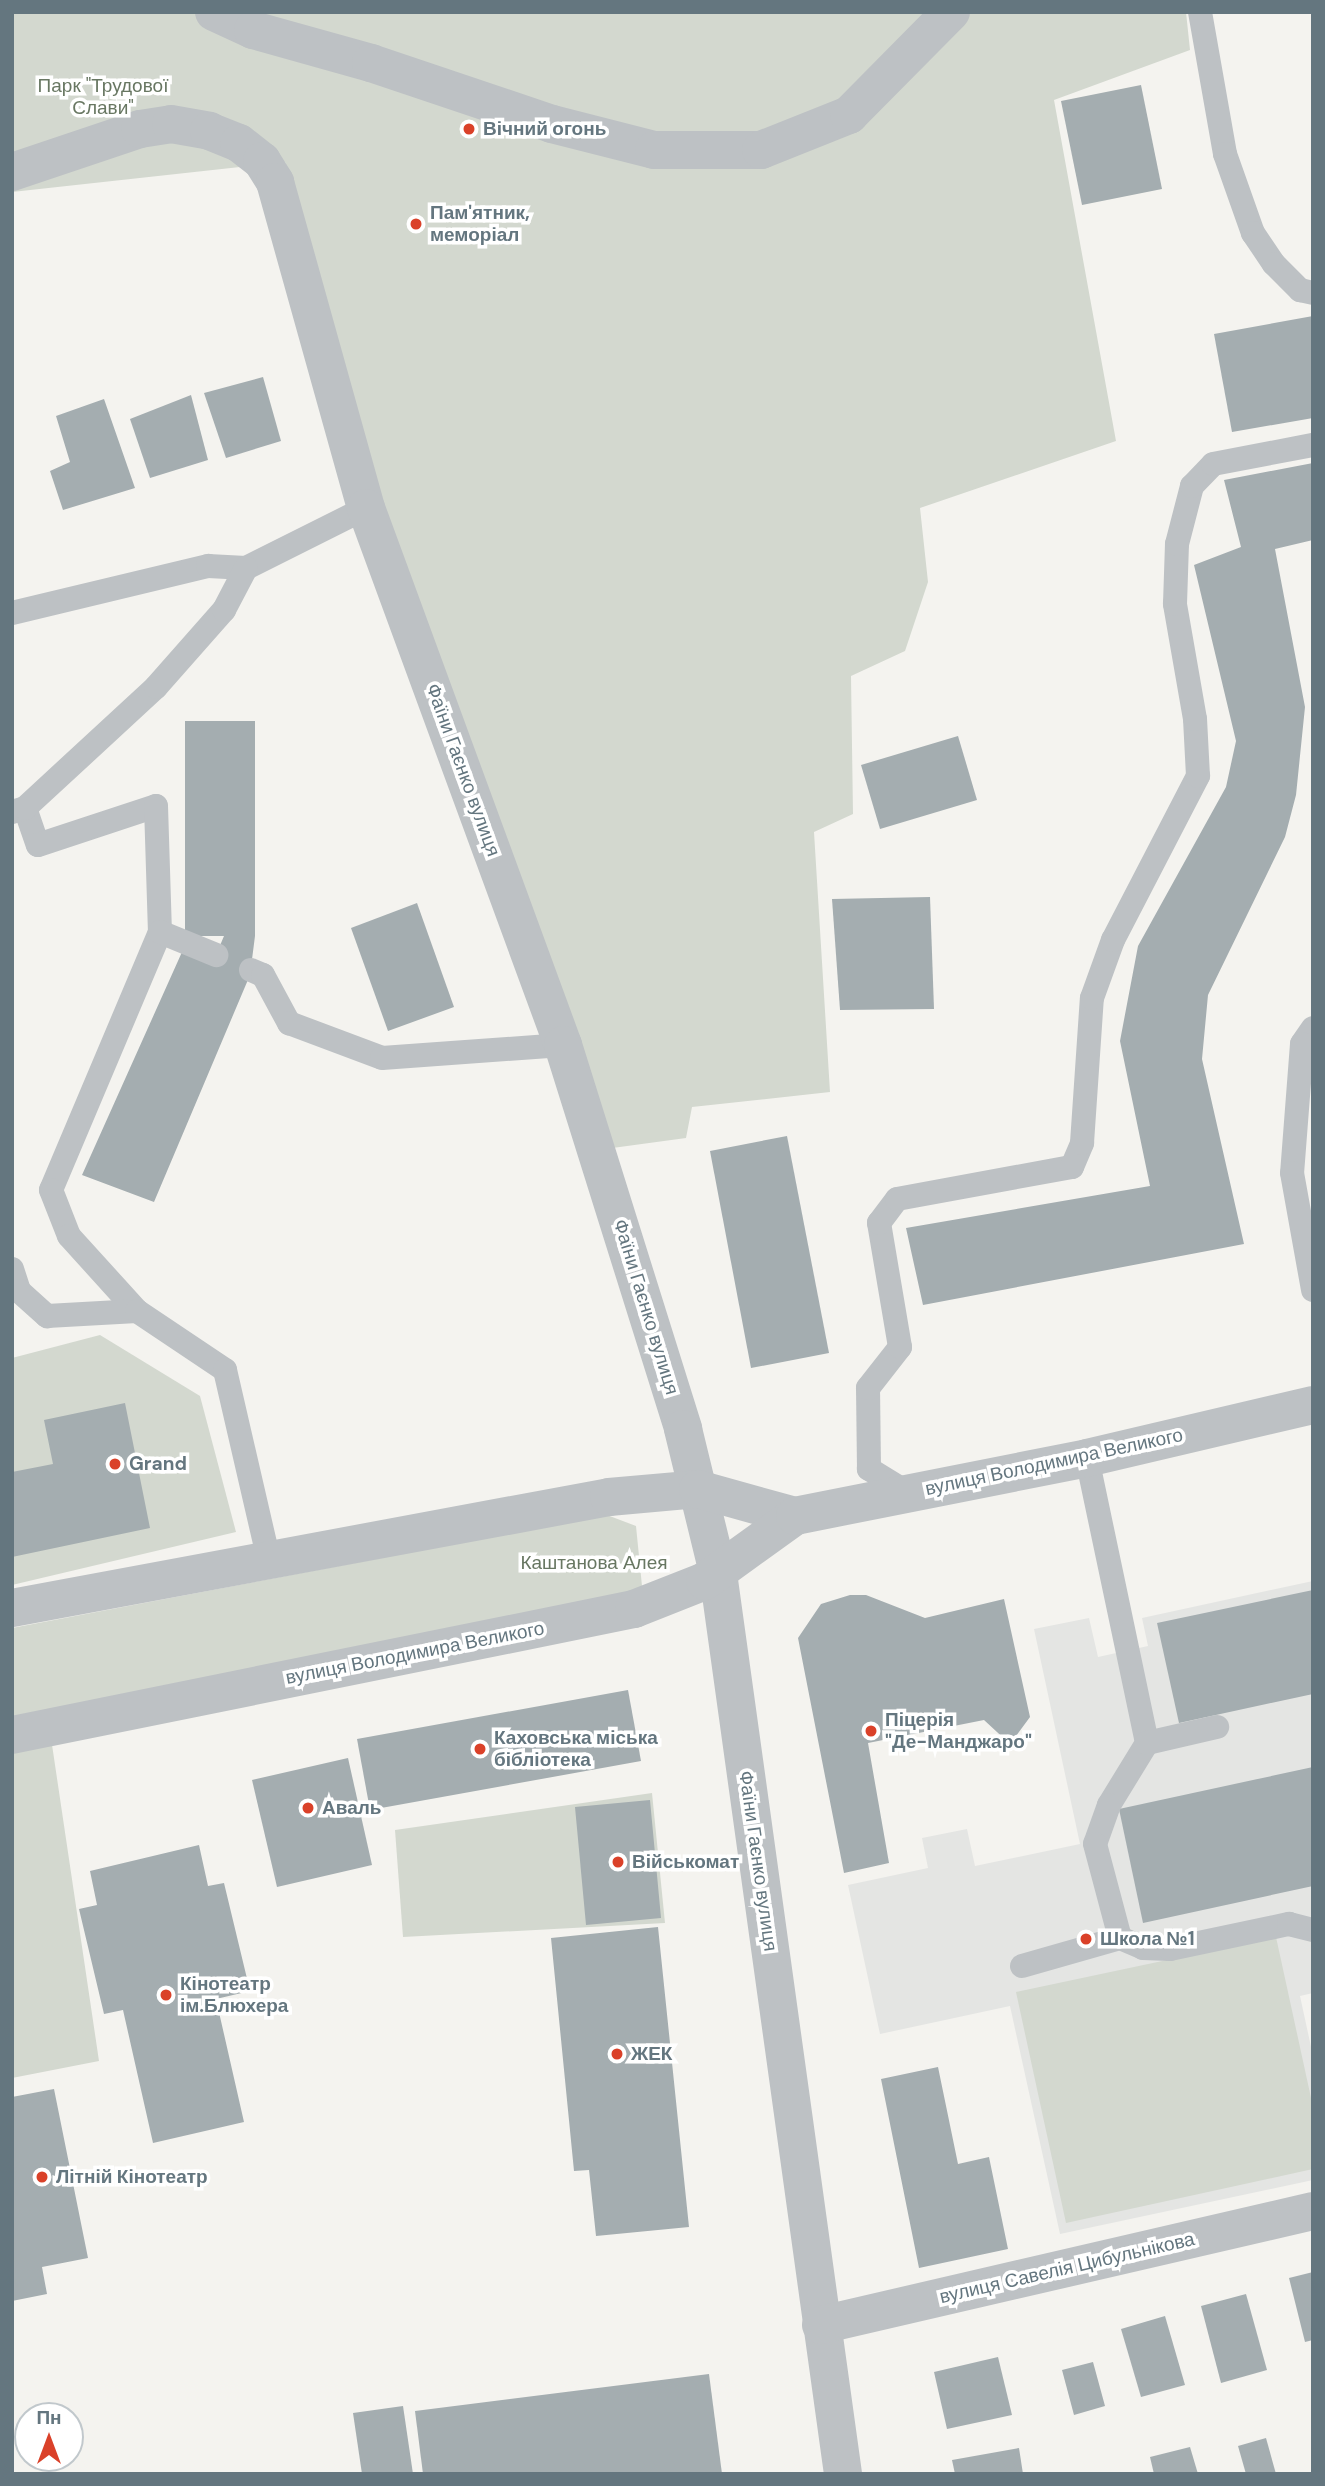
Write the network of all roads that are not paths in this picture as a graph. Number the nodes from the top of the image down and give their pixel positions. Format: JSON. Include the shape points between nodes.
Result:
{"nodes":[{"id":1,"x":214,"y":12,"type":"edge"},
{"id":2,"x":951,"y":12,"type":"edge"},
{"id":3,"x":1200,"y":12,"type":"edge"},
{"id":4,"x":12,"y":173,"type":"edge"},
{"id":5,"x":1313,"y":293,"type":"edge"},
{"id":6,"x":1313,"y":445,"type":"edge"},
{"id":7,"x":366,"y":508,"type":"junction"},
{"id":8,"x":246,"y":568,"type":"junction"},
{"id":9,"x":12,"y":613,"type":"edge"},
{"id":10,"x":19,"y":810,"type":"edge"},
{"id":11,"x":160,"y":932,"type":"junction"},
{"id":12,"x":216,"y":955,"type":"dead end"},
{"id":13,"x":251,"y":970,"type":"dead end"},
{"id":14,"x":1313,"y":1028,"type":"edge"},
{"id":15,"x":563,"y":1045,"type":"junction"},
{"id":16,"x":12,"y":1269,"type":"edge"},
{"id":17,"x":1313,"y":1290,"type":"edge"},
{"id":18,"x":137,"y":1311,"type":"junction"},
{"id":19,"x":1313,"y":1405,"type":"edge"},
{"id":20,"x":1087,"y":1458,"type":"junction"},
{"id":21,"x":698,"y":1489,"type":"junction"},
{"id":22,"x":908,"y":1493,"type":"junction"},
{"id":23,"x":794,"y":1516,"type":"junction"},
{"id":24,"x":269,"y":1560,"type":"junction"},
{"id":25,"x":718,"y":1573,"type":"junction"},
{"id":26,"x":12,"y":1608,"type":"edge"},
{"id":27,"x":1217,"y":1727,"type":"dead end"},
{"id":28,"x":12,"y":1735,"type":"edge"},
{"id":29,"x":1147,"y":1743,"type":"junction"},
{"id":30,"x":1313,"y":1930,"type":"edge"},
{"id":31,"x":1120,"y":1938,"type":"junction"},
{"id":32,"x":1022,"y":1966,"type":"dead end"},
{"id":33,"x":1313,"y":2211,"type":"edge"},
{"id":34,"x":821,"y":2325,"type":"junction"},
{"id":35,"x":843,"y":2474,"type":"edge"}],
"edges":[{"from":1,"to":2,"type":"street","via":[[253,30],[371,63],[552,124],[654,150],[761,150],[849,115]]},
{"from":3,"to":5,"type":"lane","via":[[1225,155],[1253,233],[1274,264],[1300,290]]},
{"from":4,"to":7,"type":"street","name":"Фаїни Гаєнко вулиця","via":[[140,129],[171,124],[239,143],[262,161],[275,182]]},
{"from":6,"to":22,"type":"lane","via":[[1213,464],[1192,486],[1177,544],[1175,604],[1195,719],[1198,776],[1113,940],[1092,998],[1082,1143],[1072,1167],[897,1199],[879,1223],[900,1347],[868,1388],[869,1469]]},
{"from":7,"to":8,"type":"lane"},
{"from":7,"to":15,"type":"street","name":"Фаїни Гаєнко вулиця"},
{"from":8,"to":9,"type":"lane","via":[[208,566]]},
{"from":8,"to":10,"type":"lane","via":[[224,610],[156,687]]},
{"from":10,"to":11,"type":"lane","via":[[38,845],[156,806]]},
{"from":11,"to":12,"type":"lane"},
{"from":11,"to":18,"type":"lane","via":[[51,1190],[69,1236]]},
{"from":13,"to":15,"type":"lane","via":[[263,975],[289,1023],[382,1058]]},
{"from":14,"to":17,"type":"lane","via":[[1302,1045],[1292,1173]]},
{"from":15,"to":21,"type":"street","name":"Фаїни Гаєнко вулиця"},
{"from":16,"to":18,"type":"lane","via":[[19,1291],[47,1316]]},
{"from":18,"to":24,"type":"lane","via":[[225,1370]]},
{"from":19,"to":20,"type":"street","name":"вулиця Володимира Великого"},
{"from":20,"to":22,"type":"street","name":"вулиця Володимира Великого"},
{"from":20,"to":29,"type":"lane"},
{"from":21,"to":23,"type":"street","name":"вулиця Володимира Великого"},
{"from":21,"to":24,"type":"street","name":"вулиця Володимира Великого","via":[[609,1497]]},
{"from":21,"to":25,"type":"street","name":"Фаїни Гаєнко вулиця"},
{"from":22,"to":23,"type":"street","name":"вулиця Володимира Великого"},
{"from":23,"to":25,"type":"street","name":"вулиця Володимира Великого"},
{"from":24,"to":26,"type":"street","name":"вулиця Володимира Великого"},
{"from":25,"to":28,"type":"street","name":"вулиця Володимира Великого","via":[[634,1609]]},
{"from":25,"to":34,"type":"street","name":"Фаїни Гаєнко вулиця"},
{"from":27,"to":29,"type":"lane"},
{"from":29,"to":31,"type":"lane","via":[[1109,1805],[1095,1844]]},
{"from":30,"to":31,"type":"lane","via":[[1289,1924],[1170,1948],[1143,1948]]},
{"from":31,"to":32,"type":"lane"},
{"from":33,"to":34,"type":"street","name":"вулиця Савелія Цибульнікова"},
{"from":34,"to":35,"type":"street","name":"Фаїни Гаєнко вулиця"}]}
